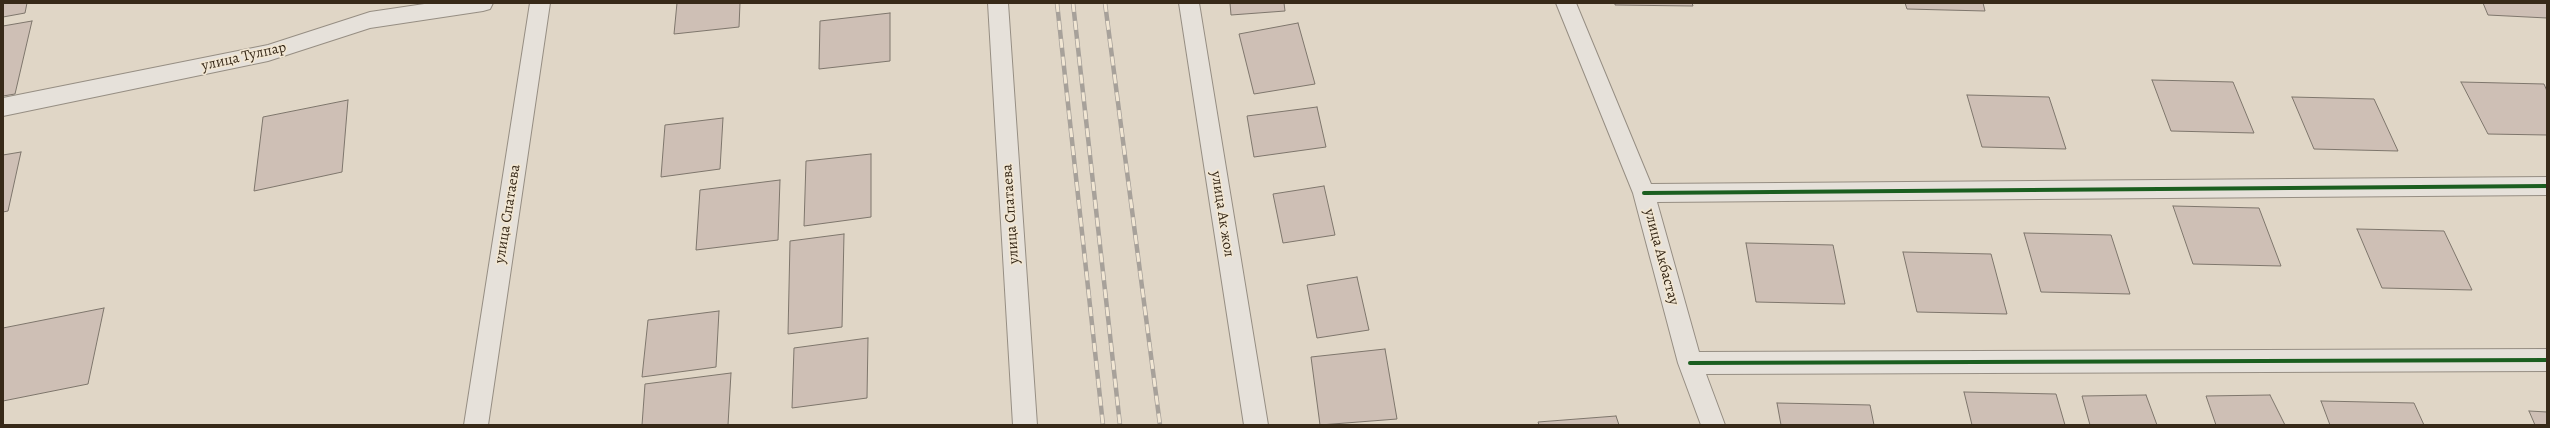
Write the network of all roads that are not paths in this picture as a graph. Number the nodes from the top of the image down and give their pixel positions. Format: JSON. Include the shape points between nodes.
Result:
{"nodes":[{"id":1,"x":483,"y":3,"type":"edge"},
{"id":2,"x":540,"y":3,"type":"edge"},
{"id":3,"x":998,"y":3,"type":"edge"},
{"id":4,"x":1189,"y":3,"type":"edge"},
{"id":5,"x":1566,"y":3,"type":"edge"},
{"id":6,"x":372,"y":12,"type":"edge"},
{"id":7,"x":3,"y":107,"type":"edge"},
{"id":8,"x":2547,"y":186,"type":"edge"},
{"id":9,"x":1644,"y":193,"type":"junction"},
{"id":10,"x":2547,"y":360,"type":"edge"},
{"id":11,"x":1690,"y":362,"type":"junction"},
{"id":12,"x":476,"y":425,"type":"edge"},
{"id":13,"x":1025,"y":425,"type":"edge"},
{"id":14,"x":1256,"y":425,"type":"edge"},
{"id":15,"x":1713,"y":425,"type":"edge"}],
"edges":[{"from":1,"to":6,"type":"street","name":"улица Тулпар"},
{"from":2,"to":12,"type":"street","name":"улица Спатаева"},
{"from":3,"to":13,"type":"street","name":"улица Спатаева"},
{"from":4,"to":14,"type":"street","name":"улица Ак жол"},
{"from":5,"to":9,"type":"street","name":"улица Акбастау"},
{"from":6,"to":7,"type":"street","name":"улица Тулпар","via":[[268,54]]},
{"from":8,"to":9,"type":"street"},
{"from":9,"to":11,"type":"street","name":"улица Акбастау"},
{"from":10,"to":11,"type":"street"},
{"from":11,"to":15,"type":"street","name":"улица Акбастау"}]}
